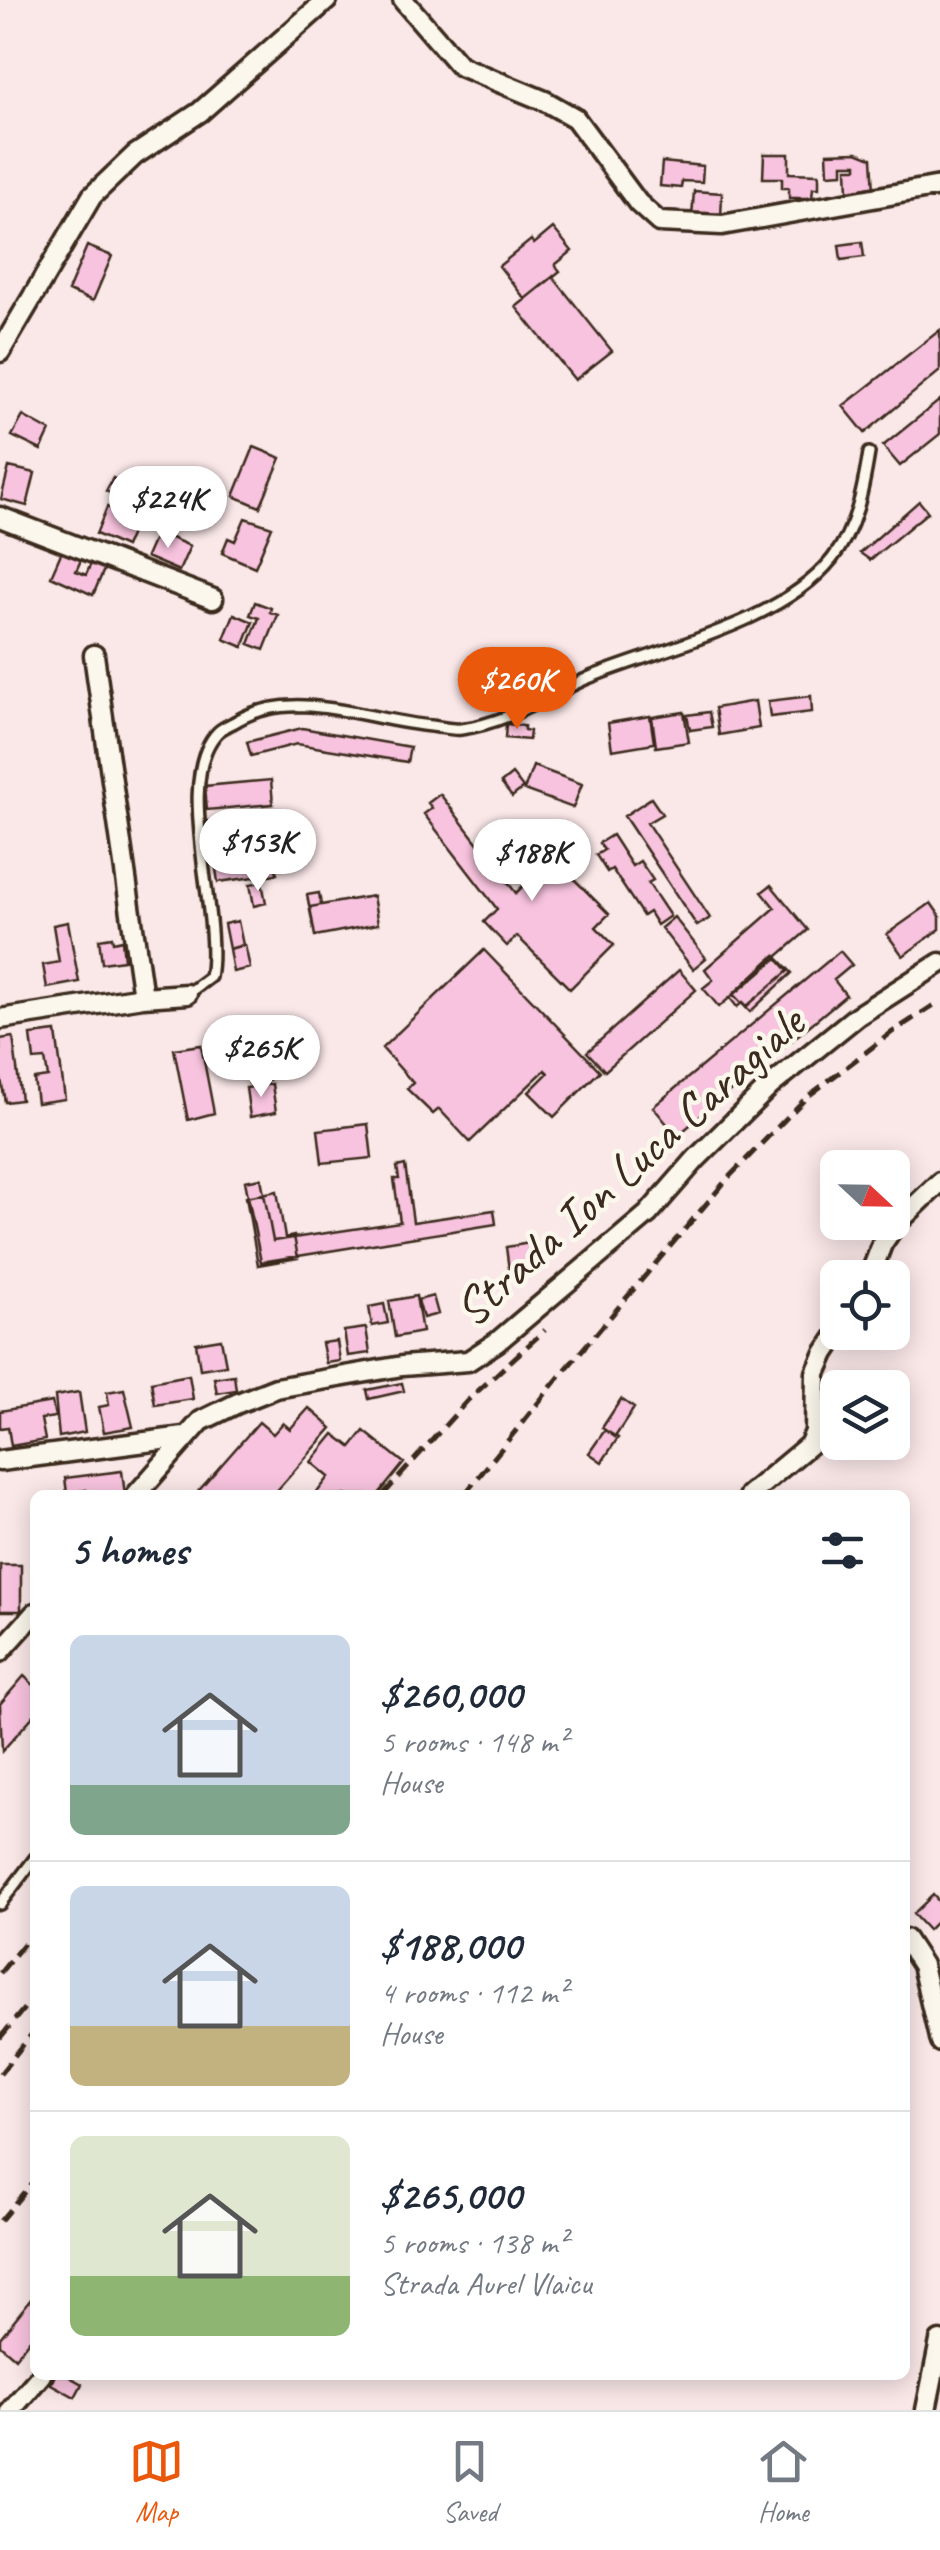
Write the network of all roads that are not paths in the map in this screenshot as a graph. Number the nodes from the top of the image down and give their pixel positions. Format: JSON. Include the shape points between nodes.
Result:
{"nodes":[{"id":1,"x":328,"y":0,"type":"edge"},
{"id":2,"x":403,"y":0,"type":"edge"},
{"id":3,"x":940,"y":186,"type":"edge"},
{"id":4,"x":0,"y":352,"type":"edge"},
{"id":5,"x":870,"y":453,"type":"dead end"},
{"id":6,"x":0,"y":517,"type":"edge"},
{"id":7,"x":213,"y":599,"type":"dead end"},
{"id":8,"x":94,"y":655,"type":"dead end"},
{"id":9,"x":940,"y":963,"type":"edge"},
{"id":10,"x":186,"y":994,"type":"joint"},
{"id":11,"x":144,"y":998,"type":"junction"},
{"id":12,"x":0,"y":1019,"type":"edge"},
{"id":13,"x":940,"y":1182,"type":"edge"},
{"id":14,"x":876,"y":1260,"type":"edge"},
{"id":15,"x":826,"y":1350,"type":"edge"},
{"id":16,"x":184,"y":1437,"type":"junction"},
{"id":17,"x":0,"y":1461,"type":"edge"},
{"id":18,"x":140,"y":1490,"type":"edge"},
{"id":19,"x":755,"y":1490,"type":"edge"},
{"id":20,"x":30,"y":1618,"type":"edge"},
{"id":21,"x":0,"y":1651,"type":"edge"},
{"id":22,"x":30,"y":1865,"type":"edge"},
{"id":23,"x":0,"y":1904,"type":"edge"},
{"id":24,"x":910,"y":1946,"type":"edge"},
{"id":25,"x":940,"y":2042,"type":"edge"},
{"id":26,"x":940,"y":2341,"type":"edge"},
{"id":27,"x":37,"y":2380,"type":"edge"},
{"id":28,"x":11,"y":2410,"type":"edge"},
{"id":29,"x":926,"y":2410,"type":"edge"}],
"edges":[{"from":1,"to":4,"type":"street","via":[[92,196]]},
{"from":2,"to":3,"type":"street","via":[[460,66],[575,118],[659,222],[722,225]]},
{"from":5,"to":10,"type":"lane","via":[[860,504],[832,559],[792,594],[717,632],[503,718],[459,729],[274,706],[218,732],[198,779],[215,951],[210,977]]},
{"from":6,"to":7,"type":"street"},
{"from":8,"to":11,"type":"street"},
{"from":9,"to":16,"type":"street","name":"Strada Ion Luca Caragiale","via":[[857,1016],[770,1086],[648,1214],[468,1361],[276,1388],[202,1421]]},
{"from":10,"to":11,"type":"street"},
{"from":11,"to":12,"type":"street"},
{"from":13,"to":14,"type":"street","via":[[895,1225]]},
{"from":15,"to":19,"type":"street","via":[[816,1373],[809,1445]]},
{"from":16,"to":17,"type":"street","name":"Strada Ion Luca Caragiale"},
{"from":16,"to":18,"type":"street","name":"Strada Ion Luca Caragiale"},
{"from":20,"to":21,"type":"street"},
{"from":22,"to":23,"type":"lane"},
{"from":24,"to":25,"type":"street","via":[[922,1965]]},
{"from":26,"to":29,"type":"street"},
{"from":27,"to":28,"type":"street"}]}
